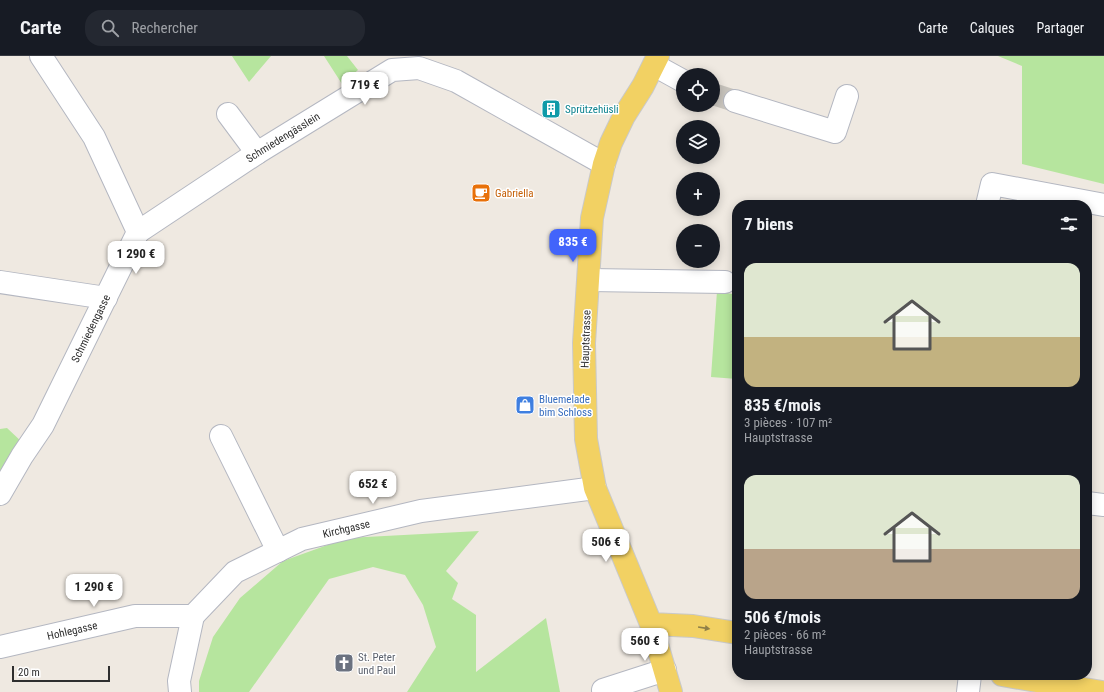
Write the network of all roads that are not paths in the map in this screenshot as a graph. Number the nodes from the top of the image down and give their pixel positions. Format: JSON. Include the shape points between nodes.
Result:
{"nodes":[{"id":1,"x":41,"y":56,"type":"edge"},
{"id":2,"x":656,"y":60,"type":"edge"},
{"id":3,"x":390,"y":63,"type":"edge"},
{"id":4,"x":676,"y":76,"type":"edge"},
{"id":5,"x":847,"y":96,"type":"dead end"},
{"id":6,"x":735,"y":101,"type":"tunnel mouth"},
{"id":7,"x":228,"y":114,"type":"dead end"},
{"id":8,"x":257,"y":152,"type":"junction"},
{"id":9,"x":604,"y":164,"type":"junction"},
{"id":10,"x":988,"y":200,"type":"edge"},
{"id":11,"x":1077,"y":200,"type":"edge"},
{"id":12,"x":1092,"y":203,"type":"edge"},
{"id":13,"x":1104,"y":205,"type":"edge"},
{"id":14,"x":138,"y":232,"type":"junction"},
{"id":15,"x":588,"y":280,"type":"junction"},
{"id":16,"x":0,"y":282,"type":"edge"},
{"id":17,"x":725,"y":282,"type":"dead end"},
{"id":18,"x":106,"y":298,"type":"junction"},
{"id":19,"x":220,"y":436,"type":"dead end"},
{"id":20,"x":3,"y":480,"type":"edge"},
{"id":21,"x":595,"y":488,"type":"junction"},
{"id":22,"x":1092,"y":503,"type":"edge"},
{"id":23,"x":1104,"y":505,"type":"edge"},
{"id":24,"x":278,"y":551,"type":"junction"},
{"id":25,"x":193,"y":616,"type":"junction"},
{"id":26,"x":651,"y":624,"type":"junction"},
{"id":27,"x":732,"y":632,"type":"edge"},
{"id":28,"x":0,"y":647,"type":"edge"},
{"id":29,"x":665,"y":670,"type":"junction"},
{"id":30,"x":969,"y":680,"type":"edge"},
{"id":31,"x":1031,"y":680,"type":"edge"},
{"id":32,"x":180,"y":692,"type":"edge"},
{"id":33,"x":604,"y":692,"type":"edge"},
{"id":34,"x":671,"y":692,"type":"edge"},
{"id":35,"x":968,"y":692,"type":"edge"},
{"id":36,"x":1102,"y":692,"type":"edge"}],
"edges":[{"from":1,"to":14,"type":"street","via":[[94,136]]},
{"from":2,"to":4,"type":"street"},
{"from":2,"to":9,"type":"main road","name":"Hauptstrasse","via":[[610,143]]},
{"from":3,"to":8,"type":"street","name":"Schmiedengässlein"},
{"from":3,"to":9,"type":"street","name":"Schmiedengässlein","via":[[419,68],[456,81]]},
{"from":5,"to":6,"type":"street","via":[[835,132]]},
{"from":7,"to":8,"type":"street"},
{"from":8,"to":14,"type":"street","name":"Schmiedengässlein"},
{"from":9,"to":15,"type":"main road","name":"Hauptstrasse","via":[[592,218]]},
{"from":10,"to":11,"type":"street","via":[[992,184]]},
{"from":12,"to":13,"type":"street"},
{"from":14,"to":18,"type":"street","name":"Schmiedengasse"},
{"from":15,"to":17,"type":"street"},
{"from":15,"to":21,"type":"main road","name":"Hauptstrasse","via":[[584,343],[586,439]]},
{"from":16,"to":18,"type":"street"},
{"from":18,"to":20,"type":"street","name":"Schmiedengasse","via":[[44,425]]},
{"from":19,"to":24,"type":"street"},
{"from":21,"to":24,"type":"street","name":"Kirchgasse","via":[[421,511],[302,539]]},
{"from":21,"to":26,"type":"main road","name":"Hauptstrasse"},
{"from":22,"to":23,"type":"street"},
{"from":24,"to":25,"type":"street","name":"Kirchgasse","via":[[235,572]]},
{"from":25,"to":28,"type":"street","name":"Hohlegasse","via":[[135,616]]},
{"from":25,"to":32,"type":"street","via":[[179,681]]},
{"from":26,"to":27,"type":"main road","one_way":true,"via":[[693,626]]},
{"from":26,"to":29,"type":"main road","name":"Hauptstrasse"},
{"from":29,"to":33,"type":"street","via":[[603,690]]},
{"from":29,"to":34,"type":"main road","name":"Hauptstrasse"},
{"from":30,"to":35,"type":"street"},
{"from":31,"to":36,"type":"main road"}]}
